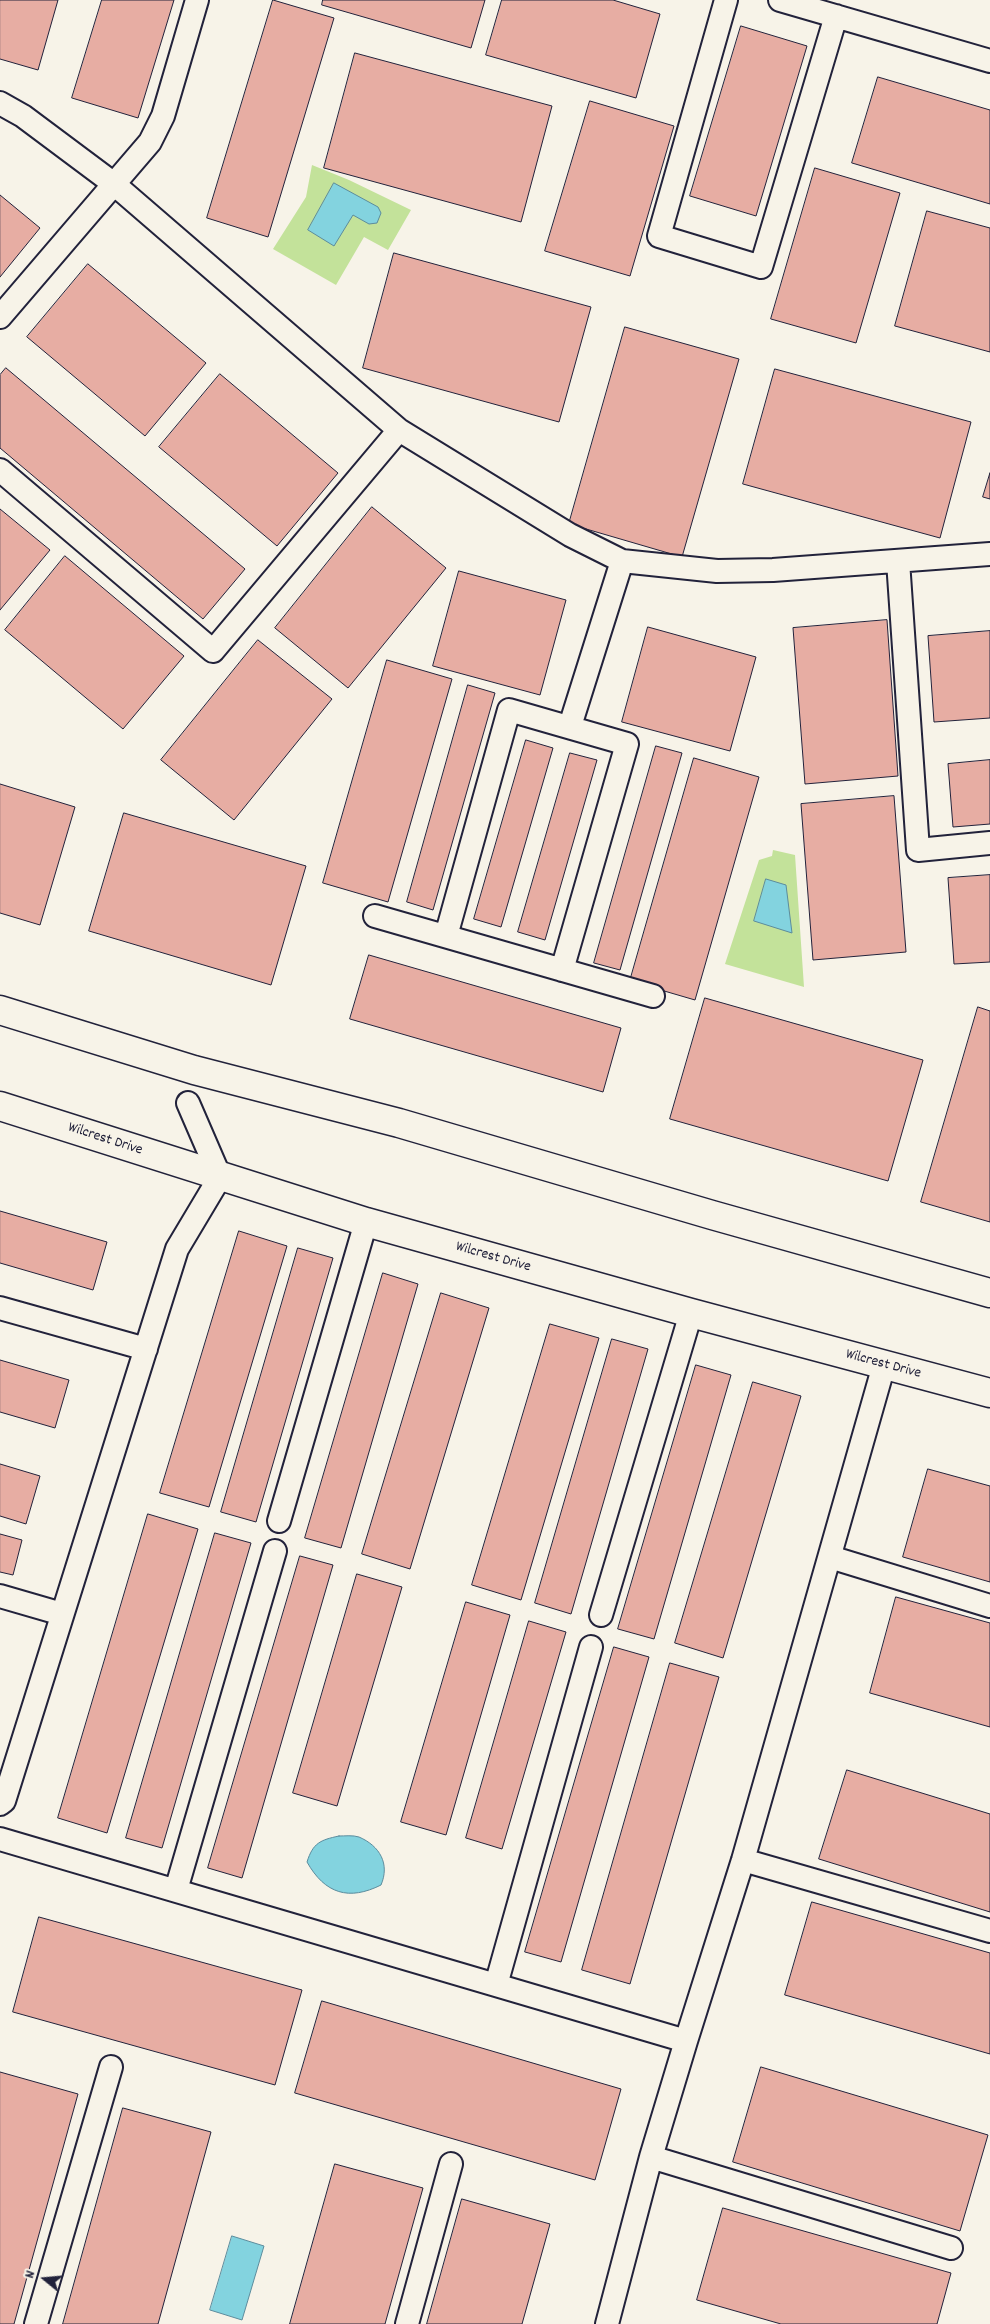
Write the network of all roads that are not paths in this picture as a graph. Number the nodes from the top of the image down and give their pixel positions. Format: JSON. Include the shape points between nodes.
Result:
{"nodes":[{"id":1,"x":196,"y":0,"type":"edge"},
{"id":2,"x":726,"y":0,"type":"edge"},
{"id":3,"x":780,"y":0,"type":"edge"},
{"id":4,"x":836,"y":16,"type":"junction"},
{"id":5,"x":990,"y":61,"type":"edge"},
{"id":6,"x":0,"y":103,"type":"edge"},
{"id":7,"x":114,"y":184,"type":"junction"},
{"id":8,"x":0,"y":317,"type":"edge"},
{"id":9,"x":399,"y":430,"type":"junction"},
{"id":10,"x":0,"y":470,"type":"edge"},
{"id":11,"x":990,"y":554,"type":"edge"},
{"id":12,"x":622,"y":561,"type":"junction"},
{"id":13,"x":898,"y":561,"type":"junction"},
{"id":14,"x":570,"y":726,"type":"junction"},
{"id":15,"x":990,"y":843,"type":"edge"},
{"id":16,"x":376,"y":916,"type":"dead end"},
{"id":17,"x":446,"y":936,"type":"junction"},
{"id":18,"x":562,"y":970,"type":"junction"},
{"id":19,"x":653,"y":996,"type":"dead end"},
{"id":20,"x":0,"y":1010,"type":"edge"},
{"id":21,"x":188,"y":1103,"type":"dead end"},
{"id":22,"x":0,"y":1106,"type":"edge"},
{"id":23,"x":220,"y":1177,"type":"junction"},
{"id":24,"x":366,"y":1222,"type":"junction"},
{"id":25,"x":990,"y":1293,"type":"edge"},
{"id":26,"x":0,"y":1308,"type":"edge"},
{"id":27,"x":691,"y":1313,"type":"junction"},
{"id":28,"x":146,"y":1349,"type":"junction"},
{"id":29,"x":884,"y":1365,"type":"junction"},
{"id":30,"x":990,"y":1393,"type":"edge"},
{"id":31,"x":279,"y":1521,"type":"dead end"},
{"id":32,"x":275,"y":1551,"type":"dead end"},
{"id":33,"x":830,"y":1557,"type":"junction"},
{"id":34,"x":0,"y":1596,"type":"edge"},
{"id":35,"x":990,"y":1606,"type":"edge"},
{"id":36,"x":62,"y":1614,"type":"junction"},
{"id":37,"x":601,"y":1615,"type":"dead end"},
{"id":38,"x":591,"y":1647,"type":"dead end"},
{"id":39,"x":0,"y":1804,"type":"edge"},
{"id":40,"x":0,"y":1839,"type":"edge"},
{"id":41,"x":743,"y":1860,"type":"junction"},
{"id":42,"x":176,"y":1890,"type":"junction"},
{"id":43,"x":990,"y":1931,"type":"edge"},
{"id":44,"x":496,"y":1985,"type":"junction"},
{"id":45,"x":686,"y":2041,"type":"junction"},
{"id":46,"x":111,"y":2067,"type":"dead end"},
{"id":47,"x":651,"y":2157,"type":"junction"},
{"id":48,"x":451,"y":2164,"type":"dead end"},
{"id":49,"x":951,"y":2248,"type":"dead end"},
{"id":50,"x":36,"y":2324,"type":"edge"},
{"id":51,"x":406,"y":2324,"type":"edge"},
{"id":52,"x":607,"y":2324,"type":"edge"}],
"edges":[{"from":1,"to":7,"type":"lane","via":[[163,116],[150,142]]},
{"from":2,"to":4,"type":"lane","via":[[659,236],[761,267]]},
{"from":3,"to":4,"type":"lane"},
{"from":4,"to":5,"type":"lane"},
{"from":6,"to":7,"type":"lane","via":[[23,116]]},
{"from":7,"to":8,"type":"lane"},
{"from":7,"to":9,"type":"lane"},
{"from":9,"to":10,"type":"lane","via":[[213,651]]},
{"from":9,"to":12,"type":"lane","via":[[570,535]]},
{"from":11,"to":13,"type":"lane"},
{"from":12,"to":13,"type":"lane","via":[[717,571]]},
{"from":12,"to":14,"type":"lane"},
{"from":13,"to":15,"type":"lane","via":[[918,850]]},
{"from":14,"to":17,"type":"lane","via":[[509,710]]},
{"from":14,"to":18,"type":"lane","via":[[627,744]]},
{"from":16,"to":17,"type":"lane"},
{"from":17,"to":18,"type":"lane"},
{"from":18,"to":19,"type":"lane"},
{"from":20,"to":25,"type":"main road","via":[[194,1070],[399,1123]]},
{"from":21,"to":23,"type":"lane"},
{"from":22,"to":23,"type":"main road","name":"Wilcrest Drive"},
{"from":23,"to":24,"type":"main road","name":"Wilcrest Drive"},
{"from":23,"to":28,"type":"lane","via":[[177,1249]]},
{"from":24,"to":27,"type":"main road","name":"Wilcrest Drive"},
{"from":24,"to":31,"type":"lane"},
{"from":26,"to":28,"type":"lane"},
{"from":27,"to":29,"type":"main road","name":"Wilcrest Drive"},
{"from":27,"to":37,"type":"lane"},
{"from":28,"to":36,"type":"lane"},
{"from":29,"to":30,"type":"main road","name":"Wilcrest Drive"},
{"from":29,"to":33,"type":"lane"},
{"from":32,"to":42,"type":"lane"},
{"from":33,"to":35,"type":"lane"},
{"from":33,"to":41,"type":"lane"},
{"from":34,"to":36,"type":"lane"},
{"from":36,"to":39,"type":"lane","via":[[4,1801]]},
{"from":38,"to":44,"type":"lane"},
{"from":40,"to":42,"type":"lane"},
{"from":41,"to":43,"type":"lane"},
{"from":41,"to":45,"type":"lane"},
{"from":42,"to":44,"type":"lane"},
{"from":44,"to":45,"type":"lane"},
{"from":45,"to":47,"type":"lane"},
{"from":46,"to":50,"type":"lane"},
{"from":47,"to":49,"type":"lane"},
{"from":47,"to":52,"type":"lane"},
{"from":48,"to":51,"type":"lane"}]}
